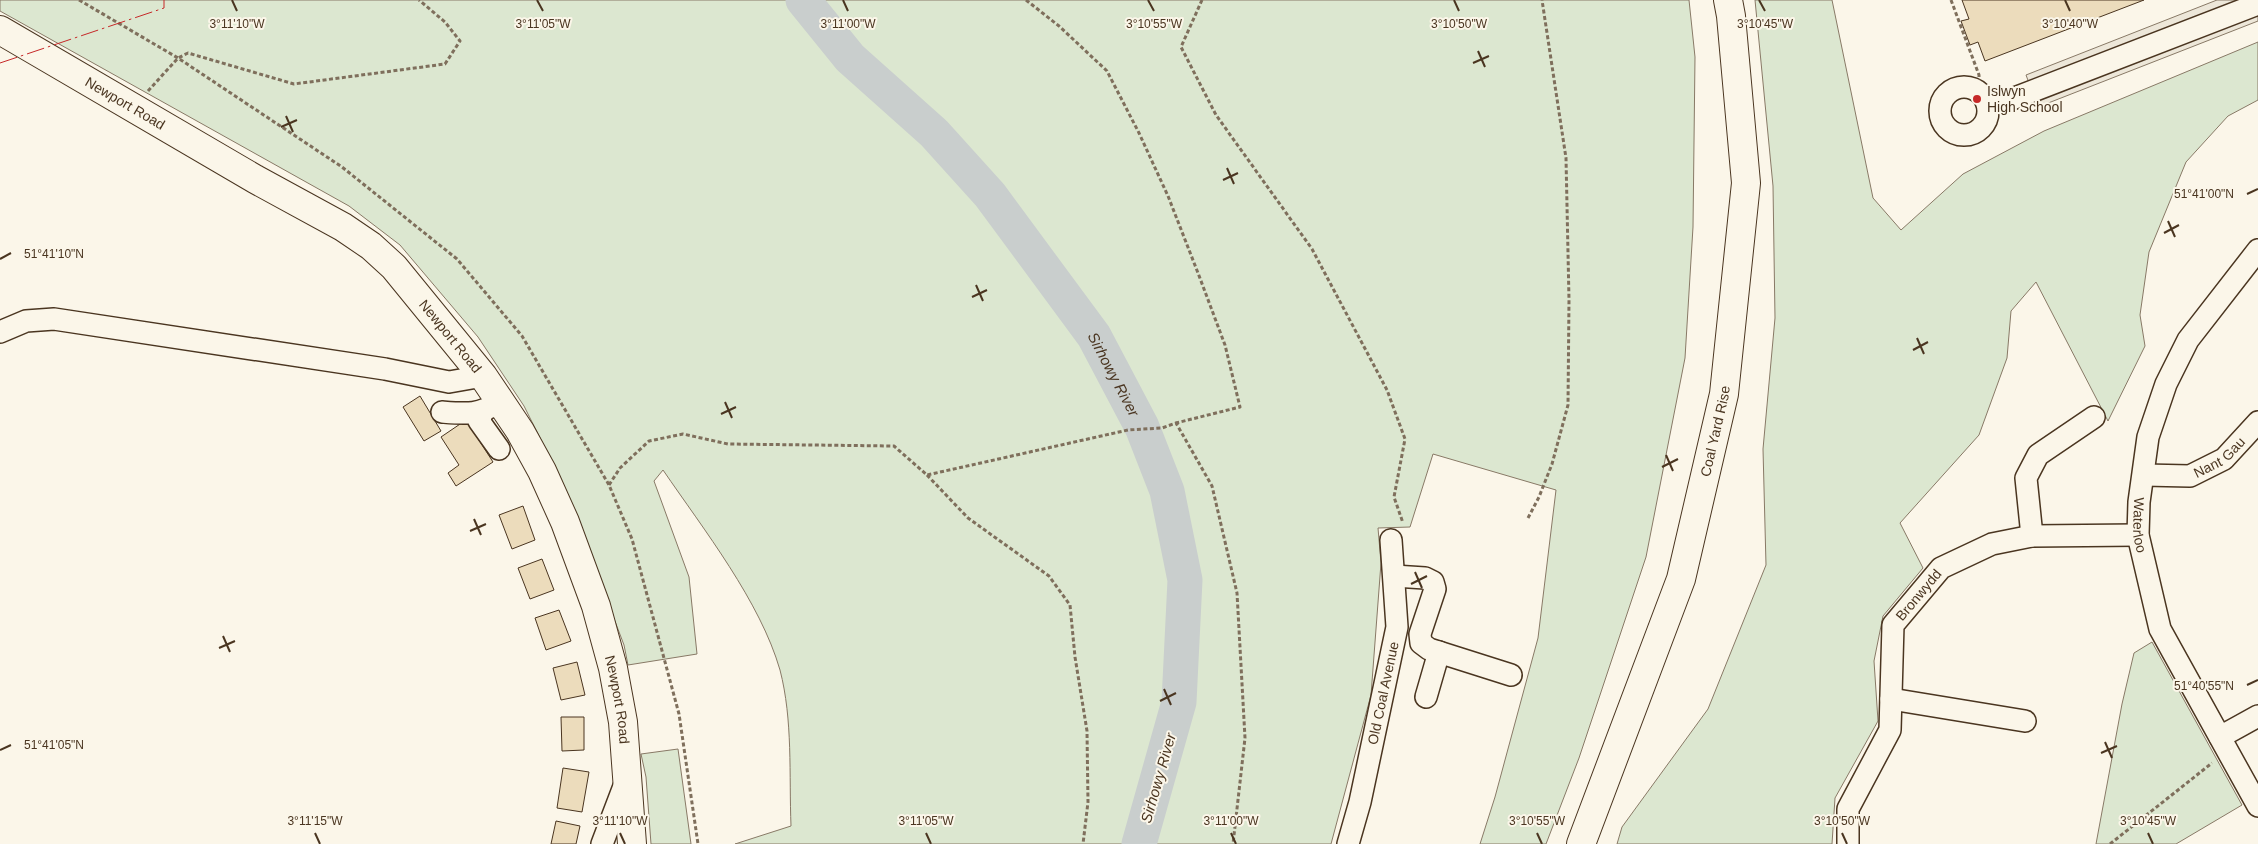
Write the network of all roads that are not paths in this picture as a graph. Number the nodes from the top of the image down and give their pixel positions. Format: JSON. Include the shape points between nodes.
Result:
{"nodes":[{"id":1,"x":1728,"y":0,"type":"edge"},
{"id":2,"x":2258,"y":4,"type":"edge"},
{"id":3,"x":0,"y":30,"type":"edge"},
{"id":4,"x":1984,"y":98,"type":"road end"},
{"id":5,"x":2258,"y":250,"type":"edge"},
{"id":6,"x":0,"y":332,"type":"edge"},
{"id":7,"x":483,"y":376,"type":"junction"},
{"id":8,"x":492,"y":407,"type":"junction"},
{"id":9,"x":442,"y":412,"type":"dead end"},
{"id":10,"x":2094,"y":417,"type":"dead end"},
{"id":11,"x":2258,"y":422,"type":"edge"},
{"id":12,"x":499,"y":449,"type":"dead end"},
{"id":13,"x":2144,"y":475,"type":"junction"},
{"id":14,"x":2138,"y":535,"type":"junction"},
{"id":15,"x":2032,"y":536,"type":"junction"},
{"id":16,"x":1391,"y":540,"type":"road end"},
{"id":17,"x":1394,"y":576,"type":"junction"},
{"id":18,"x":1439,"y":652,"type":"junction"},
{"id":19,"x":1510,"y":675,"type":"dead end"},
{"id":20,"x":1426,"y":698,"type":"dead end"},
{"id":21,"x":1891,"y":699,"type":"junction"},
{"id":22,"x":2258,"y":716,"type":"edge"},
{"id":23,"x":2025,"y":721,"type":"dead end"},
{"id":24,"x":2224,"y":744,"type":"junction"},
{"id":25,"x":627,"y":777,"type":"junction"},
{"id":26,"x":2258,"y":806,"type":"edge"},
{"id":27,"x":602,"y":844,"type":"edge"},
{"id":28,"x":632,"y":844,"type":"edge"},
{"id":29,"x":1348,"y":844,"type":"edge"},
{"id":30,"x":1581,"y":844,"type":"edge"},
{"id":31,"x":1848,"y":844,"type":"edge"}],
"edges":[{"from":1,"to":30,"type":"main road","name":"Coal Yard Rise","via":[[1746,183],[1724,394],[1681,579]]},
{"from":2,"to":4,"type":"street","via":[[2012,99]]},
{"from":3,"to":7,"type":"main road","name":"Newport Road","via":[[132,109],[343,226],[371,246],[394,267]]},
{"from":5,"to":13,"type":"street","name":"Waterloo","via":[[2188,340],[2166,384],[2148,437]]},
{"from":6,"to":7,"type":"street","via":[[26,321],[54,319],[385,369],[449,382]]},
{"from":7,"to":8,"type":"main road","name":"Newport Road"},
{"from":8,"to":9,"type":"street","via":[[470,414]]},
{"from":8,"to":12,"type":"street","via":[[479,422]]},
{"from":8,"to":25,"type":"main road","name":"Newport Road","via":[[542,471],[596,606],[623,722]]},
{"from":10,"to":15,"type":"street","via":[[2038,455],[2026,478]]},
{"from":11,"to":13,"type":"street","name":"Nant Gau","via":[[2224,459],[2190,476]]},
{"from":13,"to":14,"type":"street","name":"Waterloo"},
{"from":14,"to":15,"type":"street","name":"Bronwydd"},
{"from":14,"to":24,"type":"street","name":"Waterloo","via":[[2160,629]]},
{"from":15,"to":21,"type":"street","name":"Bronwydd","via":[[1992,544],[1941,568],[1893,625]]},
{"from":16,"to":17,"type":"street","name":"Old Coal Avenue"},
{"from":17,"to":18,"type":"street","via":[[1425,578],[1433,582],[1435,589],[1420,634],[1421,644]]},
{"from":17,"to":29,"type":"street","name":"Old Coal Avenue","via":[[1397,626]]},
{"from":18,"to":19,"type":"street"},
{"from":18,"to":20,"type":"street"},
{"from":21,"to":23,"type":"street"},
{"from":21,"to":31,"type":"street","name":"Bronwydd","via":[[1890,730],[1848,809]]},
{"from":22,"to":24,"type":"street"},
{"from":24,"to":26,"type":"street","name":"Waterloo"},
{"from":25,"to":27,"type":"street"},
{"from":25,"to":28,"type":"main road","name":"Newport Road"}]}
